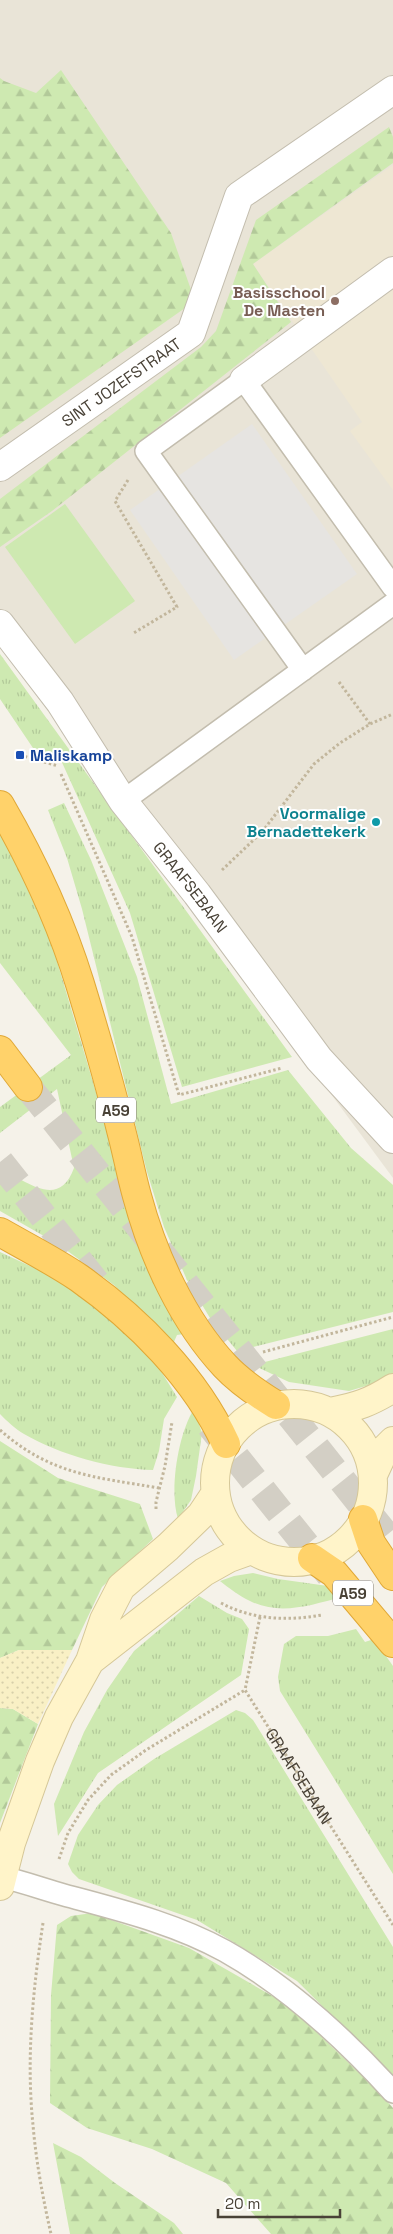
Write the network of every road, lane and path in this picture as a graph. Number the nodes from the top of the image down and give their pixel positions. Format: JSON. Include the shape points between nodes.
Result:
{"nodes":[{"id":1,"x":393,"y":90,"type":"edge"},
{"id":2,"x":393,"y":271,"type":"edge"},
{"id":3,"x":244,"y":380,"type":"junction"},
{"id":4,"x":146,"y":451,"type":"junction"},
{"id":5,"x":0,"y":467,"type":"edge"},
{"id":6,"x":393,"y":586,"type":"edge"},
{"id":7,"x":393,"y":604,"type":"edge"},
{"id":8,"x":0,"y":624,"type":"edge"},
{"id":9,"x":132,"y":634,"type":"dead end"},
{"id":10,"x":321,"y":656,"type":"junction"},
{"id":11,"x":303,"y":670,"type":"junction"},
{"id":12,"x":393,"y":714,"type":"edge"},
{"id":13,"x":370,"y":724,"type":"junction"},
{"id":14,"x":20,"y":755,"type":"dead end"},
{"id":15,"x":123,"y":801,"type":"junction"},
{"id":16,"x":0,"y":805,"type":"edge"},
{"id":17,"x":197,"y":894,"type":"junction"},
{"id":18,"x":0,"y":1050,"type":"edge"},
{"id":19,"x":319,"y":1058,"type":"junction"},
{"id":20,"x":28,"y":1087,"type":"tunnel mouth"},
{"id":21,"x":393,"y":1139,"type":"edge"},
{"id":22,"x":0,"y":1232,"type":"edge"},
{"id":23,"x":393,"y":1388,"type":"edge"},
{"id":24,"x":276,"y":1406,"type":"junction"},
{"id":25,"x":330,"y":1412,"type":"junction"},
{"id":26,"x":0,"y":1430,"type":"edge"},
{"id":27,"x":393,"y":1441,"type":"edge"},
{"id":28,"x":226,"y":1444,"type":"junction"},
{"id":29,"x":373,"y":1475,"type":"junction"},
{"id":30,"x":159,"y":1488,"type":"dead end"},
{"id":31,"x":214,"y":1494,"type":"junction"},
{"id":32,"x":363,"y":1519,"type":"junction"},
{"id":33,"x":252,"y":1550,"type":"junction"},
{"id":34,"x":312,"y":1558,"type":"junction"},
{"id":35,"x":393,"y":1576,"type":"edge"},
{"id":36,"x":260,"y":1617,"type":"dead end"},
{"id":37,"x":393,"y":1643,"type":"edge"},
{"id":38,"x":90,"y":1662,"type":"junction"},
{"id":39,"x":1,"y":1881,"type":"edge"},
{"id":40,"x":393,"y":1925,"type":"edge"},
{"id":41,"x":393,"y":2092,"type":"edge"}],
"edges":[{"from":1,"to":5,"type":"street","name":"SINT JOZEFSTRAAT","via":[[239,196],[191,333]]},
{"from":2,"to":3,"type":"street"},
{"from":3,"to":4,"type":"lane"},
{"from":3,"to":6,"type":"lane"},
{"from":4,"to":9,"type":"path","via":[[115,501],[177,607]]},
{"from":4,"to":11,"type":"lane"},
{"from":7,"to":10,"type":"lane"},
{"from":8,"to":15,"type":"street","name":"GRAAFSEBAAN","via":[[60,702]]},
{"from":10,"to":11,"type":"lane"},
{"from":10,"to":13,"type":"path"},
{"from":11,"to":15,"type":"lane"},
{"from":12,"to":13,"type":"path"},
{"from":13,"to":17,"type":"path","via":[[314,764],[262,832]]},
{"from":14,"to":19,"type":"path","via":[[58,766],[132,937],[179,1095]]},
{"from":15,"to":17,"type":"street","name":"GRAAFSEBAAN"},
{"from":16,"to":24,"type":"highway","number":"A59","via":[[62,930],[121,1130],[137,1198],[159,1259],[196,1328],[225,1366]]},
{"from":17,"to":19,"type":"street","name":"GRAAFSEBAAN"},
{"from":18,"to":20,"type":"highway"},
{"from":19,"to":21,"type":"street","name":"GRAAFSEBAAN"},
{"from":22,"to":28,"type":"highway","via":[[78,1277],[128,1317],[194,1391],[216,1421]]},
{"from":23,"to":25,"type":"main road","via":[[356,1408]]},
{"from":24,"to":25,"type":"main road","via":[[294,1403],[313,1405]]},
{"from":24,"to":28,"type":"main road","via":[[239,1426]]},
{"from":25,"to":29,"type":"main road","via":[[347,1423],[360,1438],[369,1455]]},
{"from":26,"to":30,"type":"path","via":[[20,1447],[69,1471],[102,1480]]},
{"from":27,"to":29,"type":"main road","via":[[385,1449]]},
{"from":28,"to":31,"type":"main road","via":[[220,1458]]},
{"from":29,"to":32,"type":"main road","via":[[371,1502]]},
{"from":31,"to":33,"type":"main road","via":[[230,1532]]},
{"from":31,"to":38,"type":"main road","via":[[201,1515],[121,1587],[104,1620]]},
{"from":32,"to":34,"type":"main road","via":[[343,1544]]},
{"from":32,"to":35,"type":"highway","number":"A59","via":[[371,1543]]},
{"from":33,"to":34,"type":"main road","via":[[277,1561]]},
{"from":33,"to":38,"type":"main road","via":[[204,1572]]},
{"from":34,"to":37,"type":"highway","number":"A59","via":[[334,1573]]},
{"from":36,"to":40,"type":"path","name":"GRAAFSEBAAN","via":[[245,1690]]},
{"from":38,"to":39,"type":"main road","via":[[59,1717],[40,1761]]},
{"from":39,"to":41,"type":"lane","via":[[125,1910],[224,1951],[264,1975],[318,2018]]}]}
